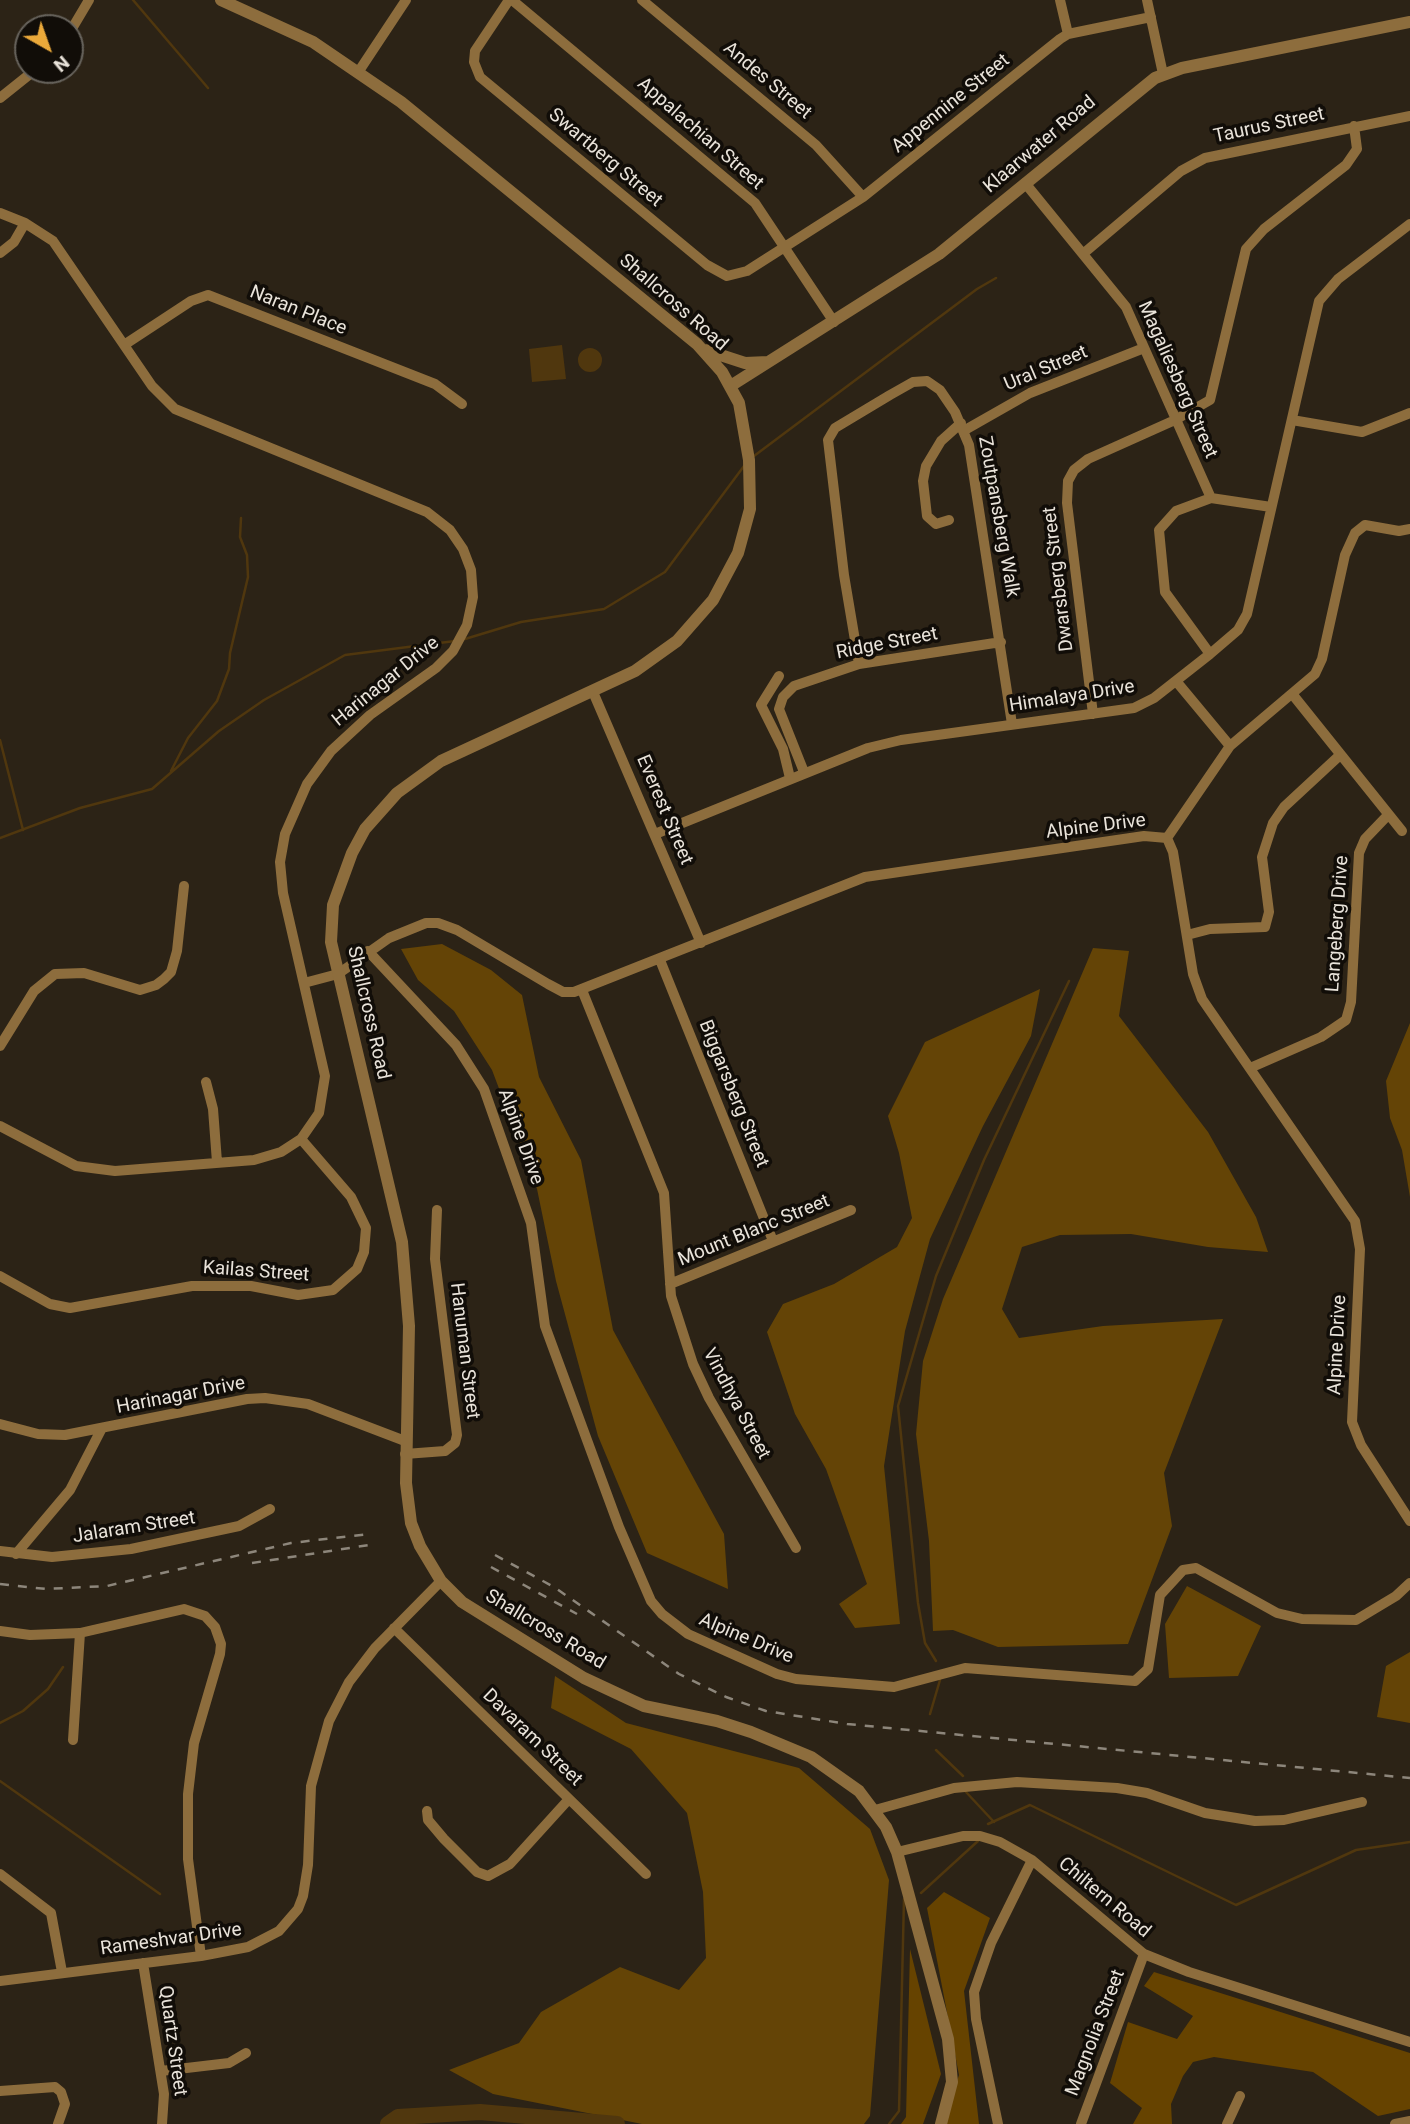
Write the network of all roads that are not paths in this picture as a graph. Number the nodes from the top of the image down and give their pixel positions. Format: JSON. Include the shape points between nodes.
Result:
{"nodes":[{"id":1,"x":221,"y":0,"type":"edge"},
{"id":2,"x":406,"y":0,"type":"edge"},
{"id":3,"x":511,"y":0,"type":"edge"},
{"id":4,"x":642,"y":0,"type":"edge"},
{"id":5,"x":1060,"y":0,"type":"edge"},
{"id":6,"x":1147,"y":0,"type":"edge"},
{"id":7,"x":1151,"y":17,"type":"junction"},
{"id":8,"x":1410,"y":22,"type":"edge"},
{"id":9,"x":1068,"y":34,"type":"junction"},
{"id":10,"x":359,"y":71,"type":"junction"},
{"id":11,"x":1163,"y":74,"type":"junction"},
{"id":12,"x":17,"y":84,"type":"edge"},
{"id":13,"x":0,"y":98,"type":"edge"},
{"id":14,"x":1410,"y":116,"type":"edge"},
{"id":15,"x":1354,"y":126,"type":"junction"},
{"id":16,"x":1025,"y":183,"type":"junction"},
{"id":17,"x":863,"y":197,"type":"junction"},
{"id":18,"x":0,"y":214,"type":"edge"},
{"id":19,"x":25,"y":223,"type":"junction"},
{"id":20,"x":1410,"y":224,"type":"edge"},
{"id":21,"x":786,"y":246,"type":"junction"},
{"id":22,"x":0,"y":253,"type":"edge"},
{"id":23,"x":1084,"y":253,"type":"junction"},
{"id":24,"x":834,"y":322,"type":"junction"},
{"id":25,"x":124,"y":345,"type":"junction"},
{"id":26,"x":1144,"y":348,"type":"junction"},
{"id":27,"x":701,"y":349,"type":"junction"},
{"id":28,"x":769,"y":362,"type":"junction"},
{"id":29,"x":732,"y":385,"type":"junction"},
{"id":30,"x":462,"y":404,"type":"dead end"},
{"id":31,"x":1410,"y":413,"type":"edge"},
{"id":32,"x":1175,"y":420,"type":"junction"},
{"id":33,"x":1292,"y":420,"type":"junction"},
{"id":34,"x":963,"y":426,"type":"junction"},
{"id":35,"x":1211,"y":498,"type":"junction"},
{"id":36,"x":1270,"y":508,"type":"junction"},
{"id":37,"x":949,"y":520,"type":"dead end"},
{"id":38,"x":1410,"y":529,"type":"edge"},
{"id":39,"x":1001,"y":642,"type":"junction"},
{"id":40,"x":1210,"y":654,"type":"junction"},
{"id":41,"x":859,"y":664,"type":"junction"},
{"id":42,"x":779,"y":676,"type":"dead end"},
{"id":43,"x":1176,"y":681,"type":"junction"},
{"id":44,"x":593,"y":692,"type":"junction"},
{"id":45,"x":1293,"y":695,"type":"junction"},
{"id":46,"x":1093,"y":714,"type":"junction"},
{"id":47,"x":1012,"y":724,"type":"junction"},
{"id":48,"x":1230,"y":746,"type":"junction"},
{"id":49,"x":1339,"y":756,"type":"junction"},
{"id":50,"x":804,"y":772,"type":"junction"},
{"id":51,"x":790,"y":778,"type":"junction"},
{"id":52,"x":1388,"y":815,"type":"junction"},
{"id":53,"x":1402,"y":831,"type":"dead end"},
{"id":54,"x":655,"y":834,"type":"junction"},
{"id":55,"x":1167,"y":838,"type":"junction"},
{"id":56,"x":184,"y":886,"type":"dead end"},
{"id":57,"x":1187,"y":935,"type":"junction"},
{"id":58,"x":701,"y":943,"type":"junction"},
{"id":59,"x":368,"y":951,"type":"junction"},
{"id":60,"x":660,"y":960,"type":"junction"},
{"id":61,"x":338,"y":974,"type":"junction"},
{"id":62,"x":304,"y":984,"type":"junction"},
{"id":63,"x":582,"y":990,"type":"junction"},
{"id":64,"x":0,"y":1046,"type":"edge"},
{"id":65,"x":1250,"y":1068,"type":"junction"},
{"id":66,"x":206,"y":1082,"type":"dead end"},
{"id":67,"x":0,"y":1126,"type":"edge"},
{"id":68,"x":301,"y":1139,"type":"junction"},
{"id":69,"x":217,"y":1162,"type":"junction"},
{"id":70,"x":437,"y":1210,"type":"dead end"},
{"id":71,"x":851,"y":1210,"type":"dead end"},
{"id":72,"x":773,"y":1241,"type":"junction"},
{"id":73,"x":0,"y":1276,"type":"edge"},
{"id":74,"x":670,"y":1284,"type":"junction"},
{"id":75,"x":0,"y":1424,"type":"edge"},
{"id":76,"x":101,"y":1430,"type":"junction"},
{"id":77,"x":405,"y":1448,"type":"junction"},
{"id":78,"x":270,"y":1509,"type":"dead end"},
{"id":79,"x":1410,"y":1521,"type":"edge"},
{"id":80,"x":796,"y":1548,"type":"dead end"},
{"id":81,"x":0,"y":1551,"type":"edge"},
{"id":82,"x":16,"y":1554,"type":"junction"},
{"id":83,"x":441,"y":1581,"type":"junction"},
{"id":84,"x":1410,"y":1583,"type":"edge"},
{"id":85,"x":394,"y":1628,"type":"junction"},
{"id":86,"x":0,"y":1631,"type":"edge"},
{"id":87,"x":80,"y":1633,"type":"junction"},
{"id":88,"x":73,"y":1740,"type":"dead end"},
{"id":89,"x":569,"y":1798,"type":"junction"},
{"id":90,"x":1362,"y":1802,"type":"dead end"},
{"id":91,"x":875,"y":1810,"type":"junction"},
{"id":92,"x":426,"y":1811,"type":"dead end"},
{"id":93,"x":897,"y":1852,"type":"junction"},
{"id":94,"x":1032,"y":1860,"type":"junction"},
{"id":95,"x":0,"y":1874,"type":"edge"},
{"id":96,"x":646,"y":1874,"type":"dead end"},
{"id":97,"x":1144,"y":1954,"type":"junction"},
{"id":98,"x":201,"y":1956,"type":"junction"},
{"id":99,"x":143,"y":1963,"type":"junction"},
{"id":100,"x":62,"y":1972,"type":"junction"},
{"id":101,"x":0,"y":1981,"type":"edge"},
{"id":102,"x":1410,"y":2042,"type":"edge"},
{"id":103,"x":246,"y":2053,"type":"dead end"},
{"id":104,"x":161,"y":2071,"type":"junction"},
{"id":105,"x":0,"y":2091,"type":"edge"},
{"id":106,"x":1240,"y":2096,"type":"dead end"},
{"id":107,"x":1410,"y":2121,"type":"edge"},
{"id":108,"x":58,"y":2124,"type":"edge"},
{"id":109,"x":162,"y":2124,"type":"edge"},
{"id":110,"x":941,"y":2124,"type":"edge"},
{"id":111,"x":998,"y":2124,"type":"edge"},
{"id":112,"x":1081,"y":2124,"type":"edge"},
{"id":113,"x":1227,"y":2124,"type":"edge"},
{"id":114,"x":1395,"y":2124,"type":"edge"}],
"edges":[{"from":1,"to":10,"type":"street","name":"Shallcross Road","via":[[313,42]]},
{"from":2,"to":10,"type":"street"},
{"from":3,"to":21,"type":"street","name":"Appalachian Street","via":[[740,188]]},
{"from":3,"to":21,"type":"street","name":"Swartberg Street","via":[[475,51],[476,70],[489,85],[718,274],[747,271]]},
{"from":4,"to":17,"type":"street","name":"Andes Street","via":[[816,145]]},
{"from":5,"to":9,"type":"street"},
{"from":6,"to":7,"type":"street"},
{"from":7,"to":9,"type":"street","name":"Appennine Street"},
{"from":7,"to":11,"type":"street"},
{"from":8,"to":11,"type":"street","name":"Klaarwater Road"},
{"from":9,"to":17,"type":"street","name":"Appennine Street"},
{"from":10,"to":27,"type":"street","name":"Shallcross Road"},
{"from":11,"to":16,"type":"street","name":"Klaarwater Road"},
{"from":12,"to":13,"type":"street"},
{"from":14,"to":15,"type":"street","name":"Taurus Street"},
{"from":15,"to":23,"type":"street","name":"Taurus Street","via":[[1215,155],[1192,164]]},
{"from":15,"to":32,"type":"street","name":"Dwarsberg Street","via":[[1357,149],[1346,164],[1250,242],[1213,395],[1204,406]]},
{"from":16,"to":23,"type":"street","name":"Magaliesberg Street"},
{"from":16,"to":24,"type":"street","name":"Klaarwater Road","via":[[939,254]]},
{"from":17,"to":21,"type":"street","name":"Appennine Street"},
{"from":18,"to":19,"type":"street","name":"Harinagar Drive"},
{"from":19,"to":22,"type":"street","via":[[14,242]]},
{"from":19,"to":25,"type":"street","name":"Harinagar Drive","via":[[53,241]]},
{"from":20,"to":33,"type":"street","name":"Himalaya Drive","via":[[1323,295]]},
{"from":21,"to":24,"type":"street","name":"Appalachian Street"},
{"from":23,"to":26,"type":"street","name":"Magaliesberg Street","via":[[1126,307]]},
{"from":24,"to":28,"type":"street","name":"Klaarwater Road"},
{"from":25,"to":30,"type":"street","name":"Naran Place","via":[[191,301],[208,295],[435,384]]},
{"from":25,"to":62,"type":"street","name":"Harinagar Drive","via":[[156,392],[175,409],[427,512],[458,540],[471,570],[472,609],[453,652],[331,751],[289,821],[281,877]]},
{"from":26,"to":32,"type":"street","name":"Magaliesberg Street"},
{"from":26,"to":34,"type":"street","name":"Ural Street","via":[[1030,393]]},
{"from":27,"to":28,"type":"street","via":[[745,363]]},
{"from":27,"to":29,"type":"street","name":"Shallcross Road"},
{"from":28,"to":29,"type":"street","name":"Klaarwater Road"},
{"from":29,"to":44,"type":"street","name":"Shallcross Road","via":[[744,427],[751,486],[738,553],[713,600],[677,641],[635,671]]},
{"from":31,"to":33,"type":"street","via":[[1362,432]]},
{"from":32,"to":35,"type":"street","name":"Magaliesberg Street"},
{"from":32,"to":46,"type":"street","name":"Dwarsberg Street","via":[[1088,459],[1068,481]]},
{"from":33,"to":36,"type":"street","name":"Himalaya Drive"},
{"from":34,"to":37,"type":"street","name":"Ural Street","via":[[940,441],[923,481],[927,516],[936,524]]},
{"from":34,"to":39,"type":"street","name":"Zoutpansberg Walk"},
{"from":34,"to":41,"type":"street","name":"Zoutpansberg Walk","via":[[940,390],[920,380],[845,422],[828,440]]},
{"from":35,"to":36,"type":"street"},
{"from":35,"to":40,"type":"street","via":[[1167,518],[1158,537],[1165,592]]},
{"from":36,"to":40,"type":"street","name":"Himalaya Drive","via":[[1247,614],[1238,630]]},
{"from":38,"to":45,"type":"street","via":[[1365,525],[1355,533],[1345,555],[1319,667]]},
{"from":39,"to":41,"type":"street","name":"Ridge Street"},
{"from":39,"to":47,"type":"street","name":"Zoutpansberg Walk"},
{"from":40,"to":43,"type":"street","name":"Himalaya Drive"},
{"from":41,"to":50,"type":"street","name":"Ridge Street","via":[[794,686],[783,697],[779,709]]},
{"from":42,"to":51,"type":"street","via":[[761,705],[783,749]]},
{"from":43,"to":46,"type":"street","name":"Himalaya Drive","via":[[1145,704]]},
{"from":43,"to":48,"type":"street"},
{"from":44,"to":54,"type":"street","name":"Everest Street"},
{"from":44,"to":61,"type":"street","name":"Shallcross Road","via":[[441,761],[383,807],[352,853],[333,905],[331,942]]},
{"from":45,"to":48,"type":"street"},
{"from":45,"to":49,"type":"street"},
{"from":46,"to":47,"type":"street","name":"Himalaya Drive"},
{"from":47,"to":50,"type":"street","name":"Himalaya Drive","via":[[884,744]]},
{"from":48,"to":55,"type":"street"},
{"from":49,"to":52,"type":"street"},
{"from":49,"to":57,"type":"street","via":[[1284,807],[1264,847],[1269,919],[1265,927],[1210,929]]},
{"from":50,"to":51,"type":"street","name":"Himalaya Drive"},
{"from":51,"to":54,"type":"street","name":"Himalaya Drive"},
{"from":52,"to":53,"type":"street"},
{"from":52,"to":65,"type":"street","name":"Langeberg Drive","via":[[1365,839],[1359,853],[1351,1002],[1346,1020],[1328,1033]]},
{"from":54,"to":58,"type":"street","name":"Everest Street"},
{"from":55,"to":57,"type":"street","name":"Alpine Drive"},
{"from":55,"to":58,"type":"street","name":"Alpine Drive","via":[[1144,836],[865,877]]},
{"from":56,"to":64,"type":"street","via":[[177,951],[164,979],[140,990],[84,973],[55,974],[34,991]]},
{"from":57,"to":65,"type":"street","name":"Alpine Drive","via":[[1202,999]]},
{"from":58,"to":60,"type":"street","name":"Alpine Drive"},
{"from":59,"to":61,"type":"street"},
{"from":59,"to":63,"type":"street","via":[[413,928],[438,923],[563,992]]},
{"from":59,"to":84,"type":"street","name":"Alpine Drive","via":[[456,1045],[484,1089],[531,1223],[545,1326],[619,1527],[652,1601],[688,1634],[796,1679],[894,1687],[965,1668],[1135,1681],[1148,1669],[1160,1595],[1183,1570],[1196,1568],[1269,1609],[1302,1619],[1356,1620]]},
{"from":60,"to":63,"type":"street","name":"Alpine Drive"},
{"from":60,"to":72,"type":"street","name":"Biggarsberg Street"},
{"from":61,"to":62,"type":"street"},
{"from":61,"to":77,"type":"street","name":"Shallcross Road","via":[[402,1242],[409,1326]]},
{"from":62,"to":68,"type":"street","name":"Harinagar Drive","via":[[325,1087],[319,1112]]},
{"from":63,"to":74,"type":"street","name":"Vindhya Street","via":[[664,1193]]},
{"from":65,"to":79,"type":"street","name":"Alpine Drive","via":[[1355,1221],[1360,1249],[1352,1422],[1361,1445]]},
{"from":66,"to":69,"type":"street","via":[[214,1110]]},
{"from":67,"to":69,"type":"street","name":"Harinagar Drive","via":[[56,1158],[95,1170]]},
{"from":68,"to":69,"type":"street","name":"Harinagar Drive","via":[[267,1157]]},
{"from":68,"to":73,"type":"street","name":"Kailas Street","via":[[351,1197],[366,1228],[365,1252],[357,1269],[333,1290],[298,1295],[251,1286],[192,1286],[70,1308],[50,1304]]},
{"from":70,"to":77,"type":"street","name":"Hanuman Street","via":[[435,1259],[457,1435],[445,1451]]},
{"from":71,"to":72,"type":"street","name":"Mount Blanc Street"},
{"from":72,"to":74,"type":"street","name":"Mount Blanc Street"},
{"from":74,"to":80,"type":"street","name":"Vindhya Street","via":[[700,1380]]},
{"from":75,"to":76,"type":"street","name":"Harinagar Drive","via":[[38,1434]]},
{"from":76,"to":77,"type":"street","name":"Harinagar Drive","via":[[265,1398],[308,1404]]},
{"from":76,"to":82,"type":"street","via":[[70,1490]]},
{"from":77,"to":83,"type":"street","name":"Shallcross Road","via":[[411,1523]]},
{"from":78,"to":82,"type":"street","name":"Jalaram Street","via":[[239,1526],[131,1549],[52,1558]]},
{"from":81,"to":82,"type":"street","name":"Jalaram Street"},
{"from":83,"to":85,"type":"street","name":"Rameshvar Drive"},
{"from":83,"to":91,"type":"street","name":"Shallcross Road","via":[[479,1615],[618,1696],[663,1711],[717,1721],[811,1757],[847,1780]]},
{"from":85,"to":89,"type":"street","name":"Davaram Street"},
{"from":85,"to":98,"type":"street","name":"Rameshvar Drive","via":[[349,1682],[318,1750],[311,1786],[306,1882],[298,1909],[265,1940]]},
{"from":86,"to":87,"type":"street"},
{"from":87,"to":88,"type":"street"},
{"from":87,"to":98,"type":"street","via":[[184,1609],[205,1616],[218,1635],[220,1654],[194,1743],[188,1794],[188,1859]]},
{"from":89,"to":92,"type":"street","via":[[510,1864],[488,1876],[477,1872],[444,1839]]},
{"from":89,"to":96,"type":"street","name":"Davaram Street"},
{"from":90,"to":91,"type":"street","via":[[1284,1820],[1255,1821],[1205,1813],[1147,1793],[1038,1782],[954,1788]]},
{"from":91,"to":93,"type":"street","name":"Shallcross Road"},
{"from":93,"to":94,"type":"street","name":"Chiltern Road","via":[[980,1836]]},
{"from":93,"to":110,"type":"street","name":"Shallcross Road","via":[[918,1917],[950,2051],[952,2082]]},
{"from":94,"to":97,"type":"street","name":"Chiltern Road"},
{"from":94,"to":111,"type":"street","via":[[991,1943],[974,1992]]},
{"from":95,"to":100,"type":"street","via":[[51,1913]]},
{"from":97,"to":102,"type":"street","name":"Chiltern Road"},
{"from":97,"to":112,"type":"street","name":"Magnolia Street"},
{"from":98,"to":99,"type":"street","name":"Rameshvar Drive"},
{"from":99,"to":100,"type":"street","name":"Rameshvar Drive"},
{"from":99,"to":104,"type":"street","name":"Quartz Street"},
{"from":100,"to":101,"type":"street","name":"Rameshvar Drive"},
{"from":103,"to":104,"type":"street","via":[[229,2063]]},
{"from":104,"to":109,"type":"street","name":"Quartz Street"},
{"from":105,"to":108,"type":"street","via":[[55,2087],[65,2104]]},
{"from":106,"to":113,"type":"street"},
{"from":107,"to":114,"type":"street"}]}
